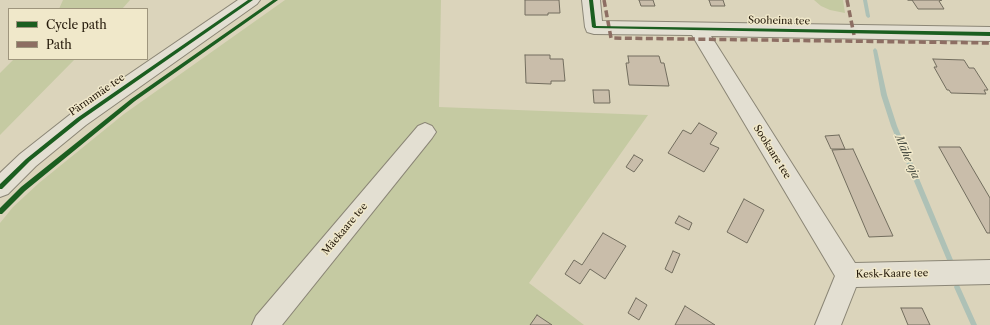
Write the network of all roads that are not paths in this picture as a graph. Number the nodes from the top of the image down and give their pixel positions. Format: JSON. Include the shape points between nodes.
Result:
{"nodes":[{"id":1,"x":251,"y":0,"type":"edge"},
{"id":2,"x":591,"y":0,"type":"edge"},
{"id":3,"x":697,"y":28,"type":"junction"},
{"id":4,"x":990,"y":34,"type":"edge"},
{"id":5,"x":425,"y":132,"type":"dead end"},
{"id":6,"x":0,"y":187,"type":"edge"},
{"id":7,"x":990,"y":272,"type":"edge"},
{"id":8,"x":848,"y":275,"type":"junction"},
{"id":9,"x":265,"y":325,"type":"edge"},
{"id":10,"x":828,"y":325,"type":"edge"}],
"edges":[{"from":1,"to":6,"type":"street","name":"Pärnamäe tee","via":[[78,119]]},
{"from":2,"to":3,"type":"street","name":"Sooheina tee","via":[[594,27]]},
{"from":3,"to":4,"type":"street","name":"Sooheina tee"},
{"from":3,"to":8,"type":"street","name":"Sookaare tee"},
{"from":5,"to":9,"type":"street","name":"Mäekaare tee"},
{"from":7,"to":8,"type":"street","name":"Kesk-Kaare tee"},
{"from":8,"to":10,"type":"street","name":"Kesk-Kaare tee"}]}
